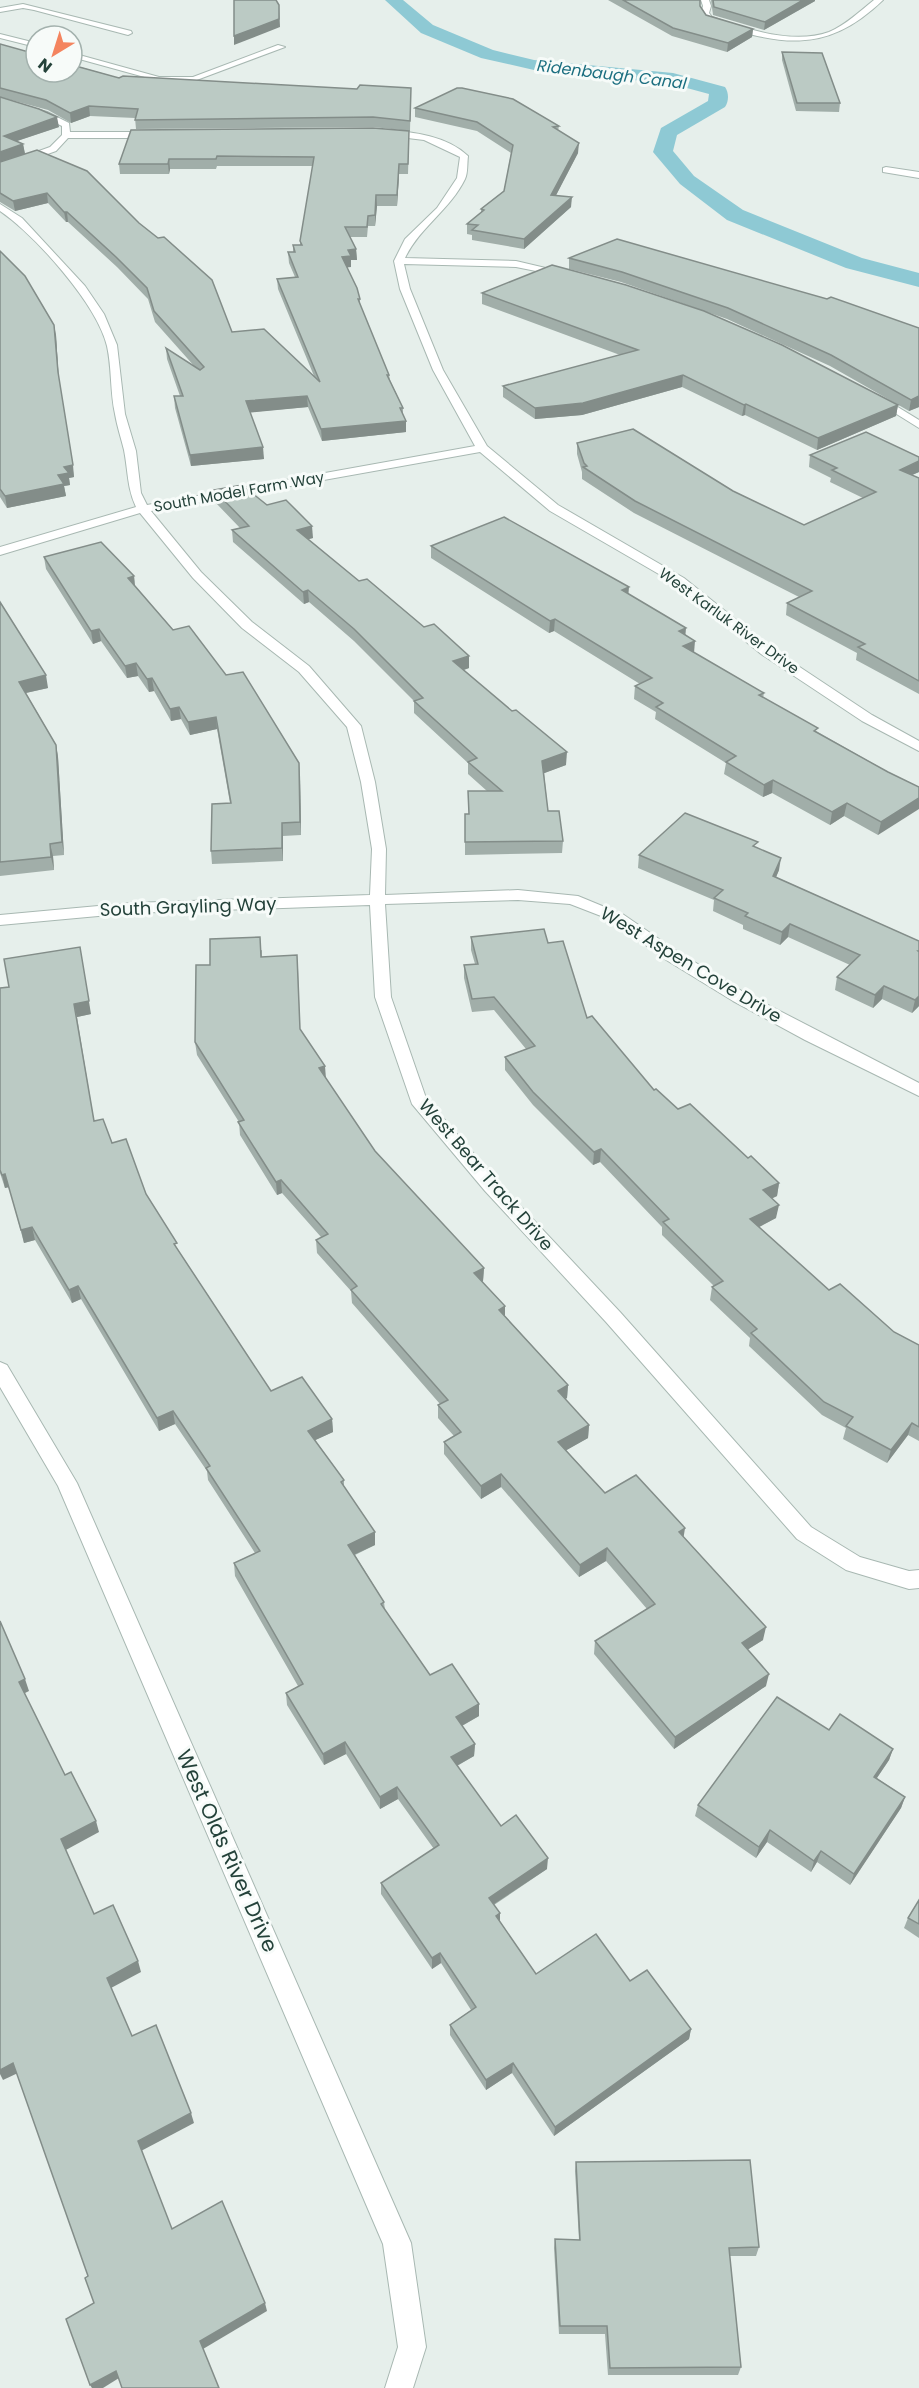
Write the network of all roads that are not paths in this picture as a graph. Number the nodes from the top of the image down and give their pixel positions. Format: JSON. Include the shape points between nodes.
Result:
{"nodes":[{"id":1,"x":705,"y":0,"type":"edge"},
{"id":2,"x":879,"y":0,"type":"edge"},
{"id":3,"x":0,"y":10,"type":"edge"},
{"id":4,"x":128,"y":33,"type":"dead end"},
{"id":5,"x":0,"y":36,"type":"edge"},
{"id":6,"x":24,"y":42,"type":"edge"},
{"id":7,"x":281,"y":47,"type":"dead end"},
{"id":8,"x":84,"y":58,"type":"edge"},
{"id":9,"x":0,"y":101,"type":"edge"},
{"id":10,"x":373,"y":132,"type":"edge"},
{"id":11,"x":66,"y":135,"type":"junction"},
{"id":12,"x":159,"y":135,"type":"edge"},
{"id":13,"x":0,"y":168,"type":"edge"},
{"id":14,"x":886,"y":170,"type":"dead end"},
{"id":15,"x":919,"y":175,"type":"edge"},
{"id":16,"x":0,"y":207,"type":"edge"},
{"id":17,"x":399,"y":261,"type":"junction"},
{"id":18,"x":573,"y":276,"type":"edge"},
{"id":19,"x":870,"y":394,"type":"edge"},
{"id":20,"x":919,"y":425,"type":"edge"},
{"id":21,"x":482,"y":448,"type":"junction"},
{"id":22,"x":143,"y":509,"type":"junction"},
{"id":23,"x":0,"y":551,"type":"edge"},
{"id":24,"x":919,"y":747,"type":"edge"},
{"id":25,"x":377,"y":901,"type":"junction"},
{"id":26,"x":0,"y":920,"type":"edge"},
{"id":27,"x":919,"y":1090,"type":"edge"},
{"id":28,"x":0,"y":1370,"type":"edge"},
{"id":29,"x":914,"y":1579,"type":"edge"},
{"id":30,"x":399,"y":2388,"type":"edge"}],
"edges":[{"from":1,"to":2,"type":"street","via":[[709,19],[780,36],[819,38],[835,32]]},
{"from":3,"to":4,"type":"street","via":[[35,8]]},
{"from":5,"to":6,"type":"street"},
{"from":7,"to":8,"type":"street","via":[[194,79],[159,79]]},
{"from":9,"to":11,"type":"street","via":[[66,125]]},
{"from":10,"to":17,"type":"street","via":[[442,142],[464,156],[461,178],[440,210],[408,242]]},
{"from":11,"to":12,"type":"street"},
{"from":11,"to":13,"type":"street","via":[[53,149]]},
{"from":14,"to":15,"type":"street"},
{"from":16,"to":22,"type":"street","name":"West Bear Track Drive","via":[[19,220],[82,288],[99,314],[112,345],[120,414],[135,493]]},
{"from":17,"to":18,"type":"street","via":[[516,264]]},
{"from":17,"to":21,"type":"street","name":"West Karluk River Drive","via":[[405,290],[438,370]]},
{"from":19,"to":20,"type":"street"},
{"from":21,"to":22,"type":"street","name":"South Model Farm Way"},
{"from":21,"to":24,"type":"street","name":"West Karluk River Drive","via":[[554,508],[681,581],[766,651],[867,718]]},
{"from":22,"to":23,"type":"street","name":"South Model Farm Way"},
{"from":22,"to":25,"type":"street","name":"West Bear Track Drive","via":[[196,575],[247,625],[304,669],[354,726],[379,849]]},
{"from":25,"to":26,"type":"street","name":"South Grayling Way","via":[[131,908]]},
{"from":25,"to":27,"type":"street","name":"West Aspen Cove Drive","via":[[518,895],[573,898],[619,918],[740,997]]},
{"from":25,"to":29,"type":"street","name":"West Bear Track Drive","via":[[383,997],[418,1100],[804,1533],[854,1564]]},
{"from":28,"to":30,"type":"street","name":"West Olds River Drive","via":[[67,1483],[397,2243],[412,2347]]}]}
